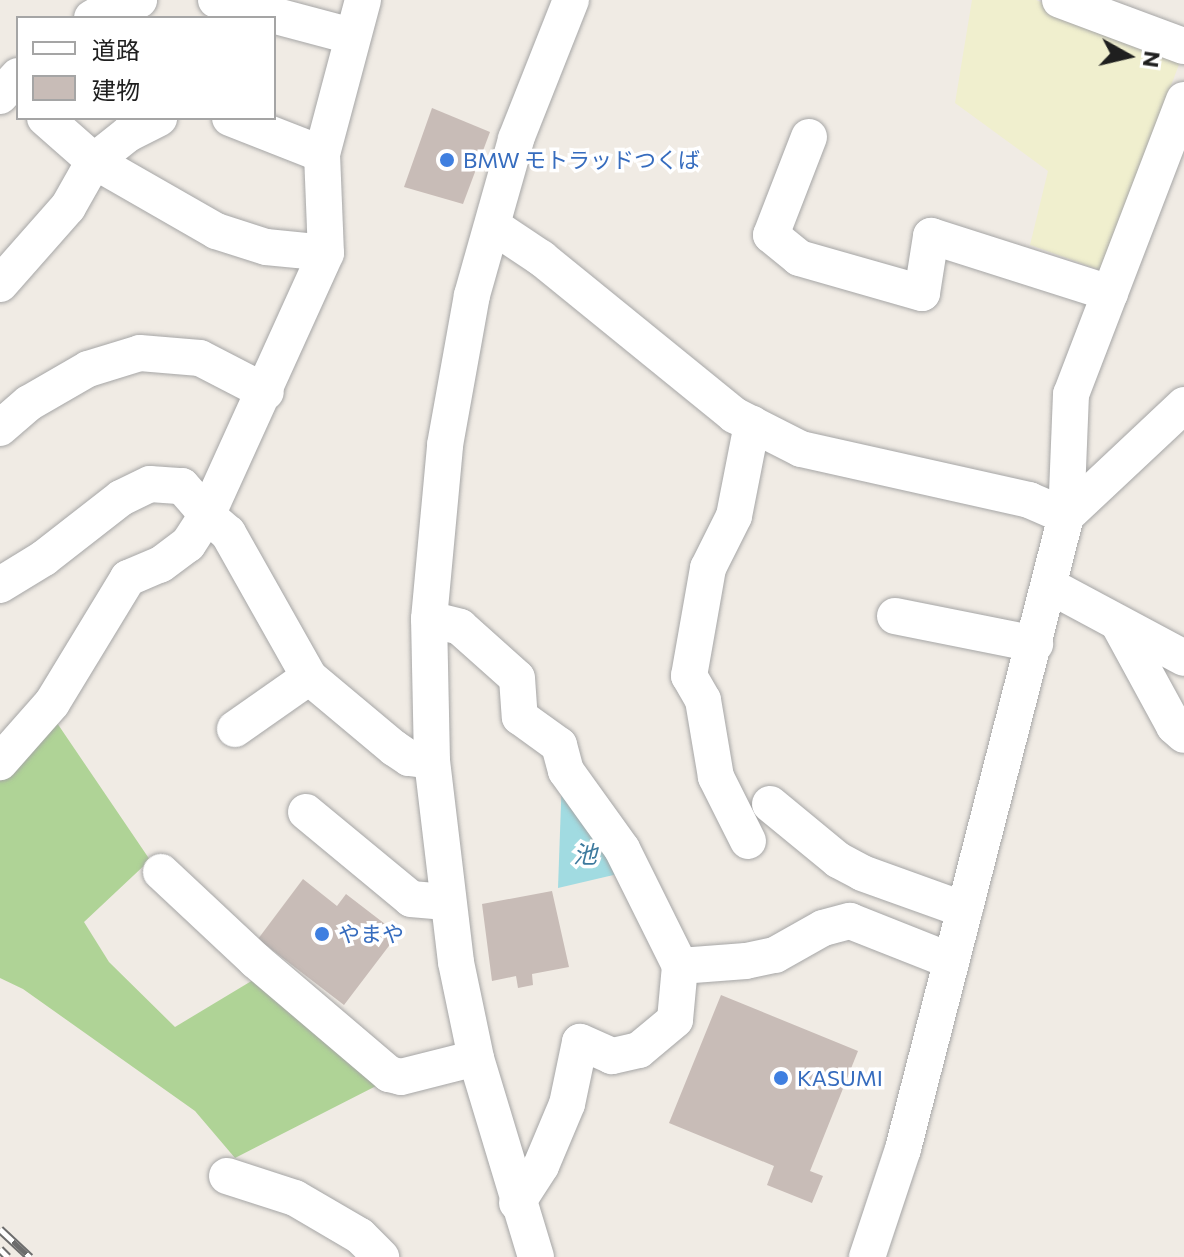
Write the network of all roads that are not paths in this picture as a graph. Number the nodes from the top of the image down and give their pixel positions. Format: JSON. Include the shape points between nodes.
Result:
{"nodes":[{"id":1,"x":139,"y":0,"type":"edge"},
{"id":2,"x":216,"y":0,"type":"edge"},
{"id":3,"x":363,"y":0,"type":"edge"},
{"id":4,"x":571,"y":0,"type":"edge"},
{"id":5,"x":1060,"y":0,"type":"edge"},
{"id":6,"x":95,"y":16,"type":"edge"},
{"id":7,"x":351,"y":36,"type":"junction"},
{"id":8,"x":1184,"y":46,"type":"edge"},
{"id":9,"x":1184,"y":100,"type":"edge"},
{"id":10,"x":47,"y":120,"type":"edge"},
{"id":11,"x":155,"y":120,"type":"edge"},
{"id":12,"x":235,"y":120,"type":"edge"},
{"id":13,"x":809,"y":137,"type":"dead end"},
{"id":14,"x":322,"y":154,"type":"junction"},
{"id":15,"x":94,"y":161,"type":"junction"},
{"id":16,"x":493,"y":226,"type":"junction"},
{"id":17,"x":326,"y":253,"type":"junction"},
{"id":18,"x":0,"y":284,"type":"edge"},
{"id":19,"x":1110,"y":293,"type":"junction"},
{"id":20,"x":266,"y":392,"type":"junction"},
{"id":21,"x":1184,"y":405,"type":"edge"},
{"id":22,"x":752,"y":424,"type":"junction"},
{"id":23,"x":0,"y":428,"type":"edge"},
{"id":24,"x":207,"y":515,"type":"junction"},
{"id":25,"x":1066,"y":516,"type":"junction"},
{"id":26,"x":0,"y":585,"type":"edge"},
{"id":27,"x":1050,"y":586,"type":"junction"},
{"id":28,"x":895,"y":616,"type":"dead end"},
{"id":29,"x":429,"y":619,"type":"junction"},
{"id":30,"x":1119,"y":625,"type":"junction"},
{"id":31,"x":1035,"y":644,"type":"junction"},
{"id":32,"x":1184,"y":658,"type":"edge"},
{"id":33,"x":309,"y":677,"type":"junction"},
{"id":34,"x":235,"y":729,"type":"dead end"},
{"id":35,"x":1184,"y":735,"type":"edge"},
{"id":36,"x":432,"y":761,"type":"junction"},
{"id":37,"x":0,"y":762,"type":"edge"},
{"id":38,"x":770,"y":804,"type":"dead end"},
{"id":39,"x":306,"y":812,"type":"dead end"},
{"id":40,"x":748,"y":841,"type":"dead end"},
{"id":41,"x":161,"y":872,"type":"dead end"},
{"id":42,"x":862,"y":873,"type":"junction"},
{"id":43,"x":446,"y":902,"type":"junction"},
{"id":44,"x":965,"y":910,"type":"junction"},
{"id":45,"x":850,"y":921,"type":"junction"},
{"id":46,"x":951,"y":961,"type":"junction"},
{"id":47,"x":680,"y":966,"type":"junction"},
{"id":48,"x":476,"y":1058,"type":"junction"},
{"id":49,"x":227,"y":1176,"type":"dead end"},
{"id":50,"x":517,"y":1203,"type":"junction"},
{"id":51,"x":381,"y":1257,"type":"edge"},
{"id":52,"x":536,"y":1257,"type":"edge"},
{"id":53,"x":867,"y":1257,"type":"edge"}],
"edges":[{"from":1,"to":6,"type":"street"},
{"from":2,"to":7,"type":"street"},
{"from":3,"to":7,"type":"street"},
{"from":4,"to":16,"type":"street","via":[[516,139]]},
{"from":5,"to":8,"type":"street"},
{"from":7,"to":14,"type":"street"},
{"from":9,"to":19,"type":"street"},
{"from":10,"to":15,"type":"street"},
{"from":11,"to":15,"type":"street"},
{"from":12,"to":14,"type":"street"},
{"from":13,"to":19,"type":"street","via":[[771,235],[799,258],[922,293],[931,236]]},
{"from":14,"to":17,"type":"street"},
{"from":15,"to":17,"type":"street","via":[[216,231],[266,247]]},
{"from":15,"to":18,"type":"street","via":[[68,207]]},
{"from":16,"to":22,"type":"street"},
{"from":16,"to":29,"type":"street","via":[[458,358]]},
{"from":17,"to":20,"type":"street"},
{"from":19,"to":25,"type":"street","via":[[1071,394]]},
{"from":20,"to":23,"type":"street","via":[[200,358],[140,353],[88,369],[29,403]]},
{"from":20,"to":24,"type":"street"},
{"from":21,"to":25,"type":"street"},
{"from":22,"to":25,"type":"street","via":[[801,449],[1029,500]]},
{"from":22,"to":40,"type":"street","via":[[734,516],[708,568],[689,676],[703,700],[716,777]]},
{"from":24,"to":26,"type":"street","via":[[182,486],[150,484],[121,498]]},
{"from":24,"to":33,"type":"street","via":[[228,533]]},
{"from":24,"to":37,"type":"street","via":[[188,544],[161,564],[128,578],[52,703]]},
{"from":25,"to":27,"type":"street"},
{"from":27,"to":30,"type":"street"},
{"from":27,"to":31,"type":"street"},
{"from":28,"to":31,"type":"street"},
{"from":29,"to":36,"type":"street"},
{"from":29,"to":47,"type":"street","via":[[460,627],[517,678],[520,717],[559,745],[566,771],[622,849]]},
{"from":30,"to":32,"type":"street"},
{"from":30,"to":35,"type":"street","via":[[1174,726]]},
{"from":31,"to":44,"type":"street"},
{"from":33,"to":34,"type":"street"},
{"from":33,"to":36,"type":"street","via":[[394,748],[409,758]]},
{"from":36,"to":43,"type":"street"},
{"from":38,"to":42,"type":"street"},
{"from":39,"to":43,"type":"street","via":[[411,899]]},
{"from":41,"to":48,"type":"street","via":[[389,1074],[401,1077]]},
{"from":42,"to":44,"type":"street"},
{"from":42,"to":45,"type":"street"},
{"from":43,"to":48,"type":"street"},
{"from":44,"to":46,"type":"street"},
{"from":45,"to":46,"type":"street"},
{"from":45,"to":47,"type":"street","via":[[823,928],[775,955]]},
{"from":46,"to":53,"type":"street","via":[[903,1149]]},
{"from":47,"to":50,"type":"street","via":[[675,1020],[639,1050],[612,1056],[580,1042],[567,1104],[541,1166]]},
{"from":48,"to":50,"type":"street"},
{"from":49,"to":51,"type":"street","via":[[295,1198],[360,1236]]},
{"from":50,"to":52,"type":"street"}]}
